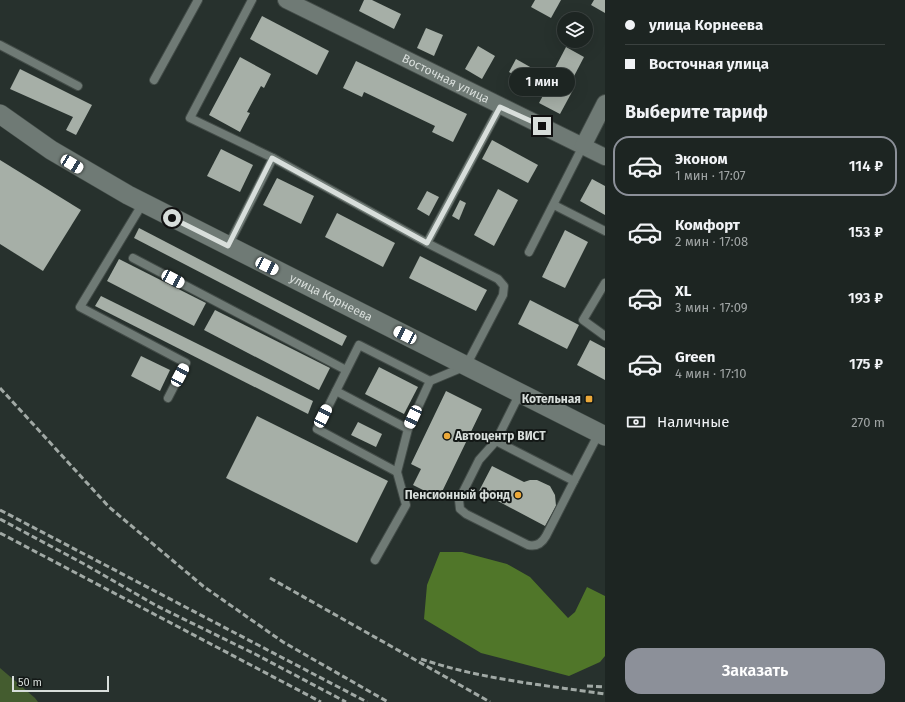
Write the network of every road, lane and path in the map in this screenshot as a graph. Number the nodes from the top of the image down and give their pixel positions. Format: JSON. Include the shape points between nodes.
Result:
{"nodes":[{"id":1,"x":198,"y":0,"type":"edge"},
{"id":2,"x":252,"y":0,"type":"edge"},
{"id":3,"x":286,"y":0,"type":"edge"},
{"id":4,"x":0,"y":45,"type":"edge"},
{"id":5,"x":154,"y":80,"type":"dead end"},
{"id":6,"x":78,"y":86,"type":"dead end"},
{"id":7,"x":605,"y":103,"type":"edge"},
{"id":8,"x":500,"y":107,"type":"junction"},
{"id":9,"x":0,"y":114,"type":"edge"},
{"id":10,"x":583,"y":146,"type":"junction"},
{"id":11,"x":272,"y":158,"type":"junction"},
{"id":12,"x":605,"y":158,"type":"edge"},
{"id":13,"x":143,"y":203,"type":"junction"},
{"id":14,"x":554,"y":205,"type":"junction"},
{"id":15,"x":605,"y":231,"type":"edge"},
{"id":16,"x":427,"y":243,"type":"junction"},
{"id":17,"x":228,"y":246,"type":"junction"},
{"id":18,"x":529,"y":252,"type":"dead end"},
{"id":19,"x":132,"y":258,"type":"dead end"},
{"id":20,"x":605,"y":283,"type":"edge"},
{"id":21,"x":605,"y":336,"type":"edge"},
{"id":22,"x":466,"y":366,"type":"junction"},
{"id":23,"x":346,"y":370,"type":"junction"},
{"id":24,"x":430,"y":381,"type":"junction"},
{"id":25,"x":336,"y":391,"type":"junction"},
{"id":26,"x":520,"y":393,"type":"junction"},
{"id":27,"x":168,"y":398,"type":"dead end"},
{"id":28,"x":408,"y":428,"type":"junction"},
{"id":29,"x":602,"y":434,"type":"edge"},
{"id":30,"x":496,"y":441,"type":"junction"},
{"id":31,"x":397,"y":472,"type":"junction"},
{"id":32,"x":574,"y":481,"type":"junction"},
{"id":33,"x":375,"y":560,"type":"dead end"}],
"edges":[{"from":1,"to":5,"type":"lane"},
{"from":2,"to":11,"type":"lane","via":[[190,118]]},
{"from":3,"to":8,"type":"street","name":"Восточная улица"},
{"from":4,"to":6,"type":"lane"},
{"from":7,"to":10,"type":"street"},
{"from":8,"to":10,"type":"street","name":"Восточная улица"},
{"from":8,"to":16,"type":"lane"},
{"from":9,"to":13,"type":"street","name":"улица Корнеева","via":[[62,157]]},
{"from":10,"to":12,"type":"street","name":"Восточная улица"},
{"from":10,"to":14,"type":"lane"},
{"from":11,"to":16,"type":"lane"},
{"from":11,"to":17,"type":"lane"},
{"from":13,"to":17,"type":"street","name":"улица Корнеева"},
{"from":13,"to":27,"type":"lane","via":[[80,307],[186,363]]},
{"from":14,"to":15,"type":"lane"},
{"from":14,"to":18,"type":"lane"},
{"from":16,"to":22,"type":"lane","via":[[500,281],[504,286],[503,295]]},
{"from":17,"to":22,"type":"street","name":"улица Корнеева"},
{"from":19,"to":23,"type":"lane"},
{"from":20,"to":21,"type":"lane","via":[[583,320]]},
{"from":22,"to":24,"type":"lane"},
{"from":22,"to":26,"type":"street","name":"улица Корнеева"},
{"from":23,"to":24,"type":"lane","via":[[359,345]]},
{"from":23,"to":25,"type":"lane"},
{"from":24,"to":28,"type":"lane"},
{"from":25,"to":28,"type":"lane"},
{"from":25,"to":31,"type":"lane","via":[[316,429]]},
{"from":26,"to":29,"type":"street","name":"улица Корнеева"},
{"from":26,"to":30,"type":"lane"},
{"from":28,"to":31,"type":"lane"},
{"from":29,"to":32,"type":"lane"},
{"from":30,"to":32,"type":"lane"},
{"from":30,"to":32,"type":"lane","via":[[479,460],[458,503],[463,512],[493,528],[528,545],[538,544],[546,536]]},
{"from":31,"to":33,"type":"lane","via":[[406,505]]}]}
